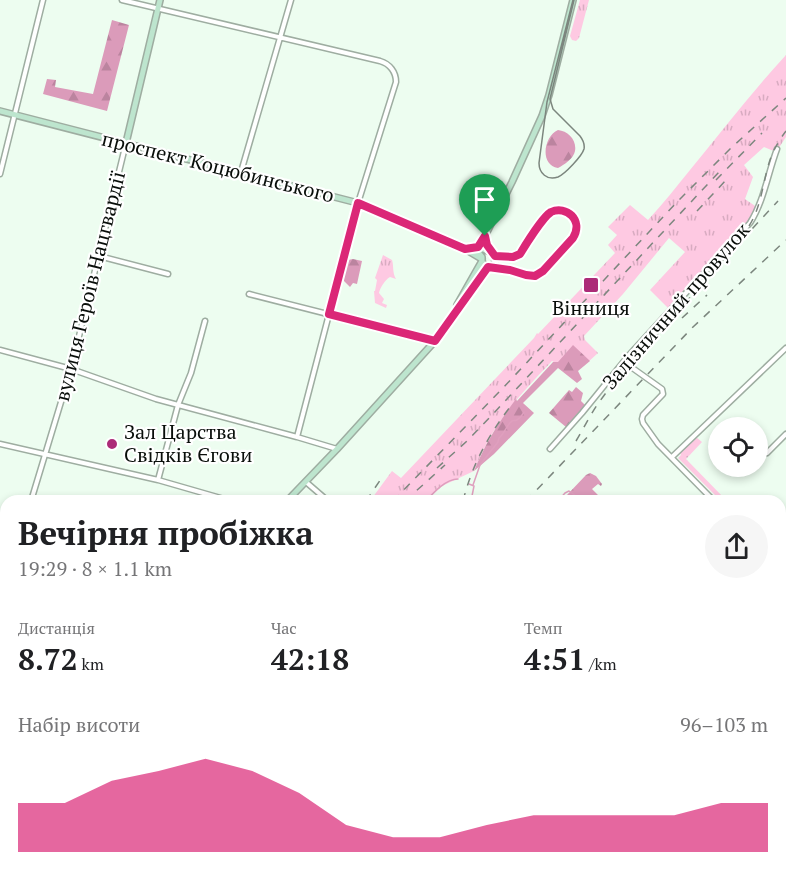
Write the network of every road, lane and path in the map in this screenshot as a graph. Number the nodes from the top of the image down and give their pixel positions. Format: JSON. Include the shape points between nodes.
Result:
{"nodes":[{"id":1,"x":43,"y":0,"type":"edge"},
{"id":2,"x":122,"y":0,"type":"edge"},
{"id":3,"x":160,"y":0,"type":"edge"},
{"id":4,"x":291,"y":0,"type":"edge"},
{"id":5,"x":573,"y":0,"type":"edge"},
{"id":6,"x":158,"y":9,"type":"junction"},
{"id":7,"x":280,"y":38,"type":"junction"},
{"id":8,"x":0,"y":111,"type":"edge"},
{"id":9,"x":14,"y":115,"type":"junction"},
{"id":10,"x":126,"y":143,"type":"junction"},
{"id":11,"x":777,"y":149,"type":"dead end"},
{"id":12,"x":241,"y":172,"type":"junction"},
{"id":13,"x":0,"y":174,"type":"edge"},
{"id":14,"x":358,"y":203,"type":"junction"},
{"id":15,"x":485,"y":236,"type":"junction"},
{"id":16,"x":478,"y":247,"type":"junction"},
{"id":17,"x":465,"y":249,"type":"junction"},
{"id":18,"x":493,"y":254,"type":"junction"},
{"id":19,"x":99,"y":256,"type":"junction"},
{"id":20,"x":482,"y":259,"type":"junction"},
{"id":21,"x":489,"y":267,"type":"junction"},
{"id":22,"x":477,"y":269,"type":"junction"},
{"id":23,"x":168,"y":274,"type":"dead end"},
{"id":24,"x":249,"y":294,"type":"dead end"},
{"id":25,"x":329,"y":314,"type":"junction"},
{"id":26,"x":449,"y":320,"type":"junction"},
{"id":27,"x":205,"y":321,"type":"dead end"},
{"id":28,"x":435,"y":341,"type":"junction"},
{"id":29,"x":786,"y":348,"type":"edge"},
{"id":30,"x":0,"y":350,"type":"edge"},
{"id":31,"x":624,"y":362,"type":"junction"},
{"id":32,"x":71,"y":369,"type":"junction"},
{"id":33,"x":178,"y":405,"type":"junction"},
{"id":34,"x":786,"y":434,"type":"edge"},
{"id":35,"x":297,"y":437,"type":"junction"},
{"id":36,"x":0,"y":444,"type":"edge"},
{"id":37,"x":337,"y":449,"type":"junction"},
{"id":38,"x":550,"y":449,"type":"dead end"},
{"id":39,"x":768,"y":452,"type":"edge"},
{"id":40,"x":45,"y":454,"type":"junction"},
{"id":41,"x":672,"y":457,"type":"junction"},
{"id":42,"x":158,"y":480,"type":"junction"},
{"id":43,"x":306,"y":482,"type":"junction"},
{"id":44,"x":33,"y":495,"type":"edge"},
{"id":45,"x":210,"y":495,"type":"edge"},
{"id":46,"x":293,"y":495,"type":"edge"},
{"id":47,"x":321,"y":495,"type":"edge"},
{"id":48,"x":708,"y":495,"type":"edge"}],
"edges":[{"from":1,"to":9,"type":"street"},
{"from":2,"to":6,"type":"street"},
{"from":3,"to":6,"type":"main road","name":"вулиця Героїв Нацгвардії"},
{"from":4,"to":7,"type":"street"},
{"from":5,"to":15,"type":"main road","via":[[542,116]]},
{"from":6,"to":7,"type":"street"},
{"from":6,"to":10,"type":"main road","name":"вулиця Героїв Нацгвардії"},
{"from":7,"to":12,"type":"street"},
{"from":7,"to":14,"type":"street","via":[[380,61],[396,77]]},
{"from":8,"to":9,"type":"main road","name":"проспект Коцюбинського"},
{"from":9,"to":10,"type":"main road","name":"проспект Коцюбинського"},
{"from":9,"to":13,"type":"street"},
{"from":10,"to":12,"type":"main road","name":"проспект Коцюбинського"},
{"from":10,"to":19,"type":"street","name":"вулиця Героїв Нацгвардії"},
{"from":11,"to":31,"type":"street","name":"Залізничний провулок","via":[[750,223]]},
{"from":12,"to":14,"type":"main road","name":"проспект Коцюбинського"},
{"from":14,"to":17,"type":"main road","name":"проспект Коцюбинського"},
{"from":14,"to":25,"type":"street"},
{"from":15,"to":16,"type":"main road"},
{"from":15,"to":18,"type":"main road"},
{"from":16,"to":17,"type":"main road"},
{"from":16,"to":18,"type":"main road"},
{"from":16,"to":20,"type":"main road"},
{"from":17,"to":20,"type":"main road","name":"проспект Коцюбинського"},
{"from":17,"to":22,"type":"main road","via":[[473,256]]},
{"from":18,"to":20,"type":"main road","via":[[484,254]]},
{"from":18,"to":21,"type":"main road","via":[[495,262]]},
{"from":18,"to":21,"type":"street","via":[[520,254],[549,213],[557,210],[569,213],[578,225],[573,238],[535,276]]},
{"from":19,"to":23,"type":"street"},
{"from":19,"to":32,"type":"street","name":"вулиця Героїв Нацгвардії"},
{"from":20,"to":21,"type":"main road"},
{"from":20,"to":22,"type":"main road"},
{"from":21,"to":26,"type":"main road"},
{"from":22,"to":26,"type":"main road"},
{"from":24,"to":25,"type":"street"},
{"from":25,"to":28,"type":"street"},
{"from":25,"to":35,"type":"street"},
{"from":26,"to":28,"type":"main road"},
{"from":27,"to":33,"type":"street"},
{"from":28,"to":37,"type":"main road"},
{"from":29,"to":41,"type":"street"},
{"from":30,"to":32,"type":"street"},
{"from":31,"to":38,"type":"street","name":"Залізничний провулок"},
{"from":31,"to":41,"type":"street","via":[[662,389],[663,394],[642,419]]},
{"from":32,"to":33,"type":"street"},
{"from":32,"to":40,"type":"street","name":"вулиця Героїв Нацгвардії"},
{"from":33,"to":35,"type":"street"},
{"from":33,"to":42,"type":"street"},
{"from":34,"to":39,"type":"street"},
{"from":35,"to":37,"type":"street"},
{"from":36,"to":40,"type":"street"},
{"from":37,"to":43,"type":"main road"},
{"from":40,"to":42,"type":"street"},
{"from":40,"to":44,"type":"street","name":"вулиця Героїв Нацгвардії"},
{"from":41,"to":48,"type":"street"},
{"from":42,"to":45,"type":"street"},
{"from":43,"to":46,"type":"main road"},
{"from":43,"to":47,"type":"street"}]}
